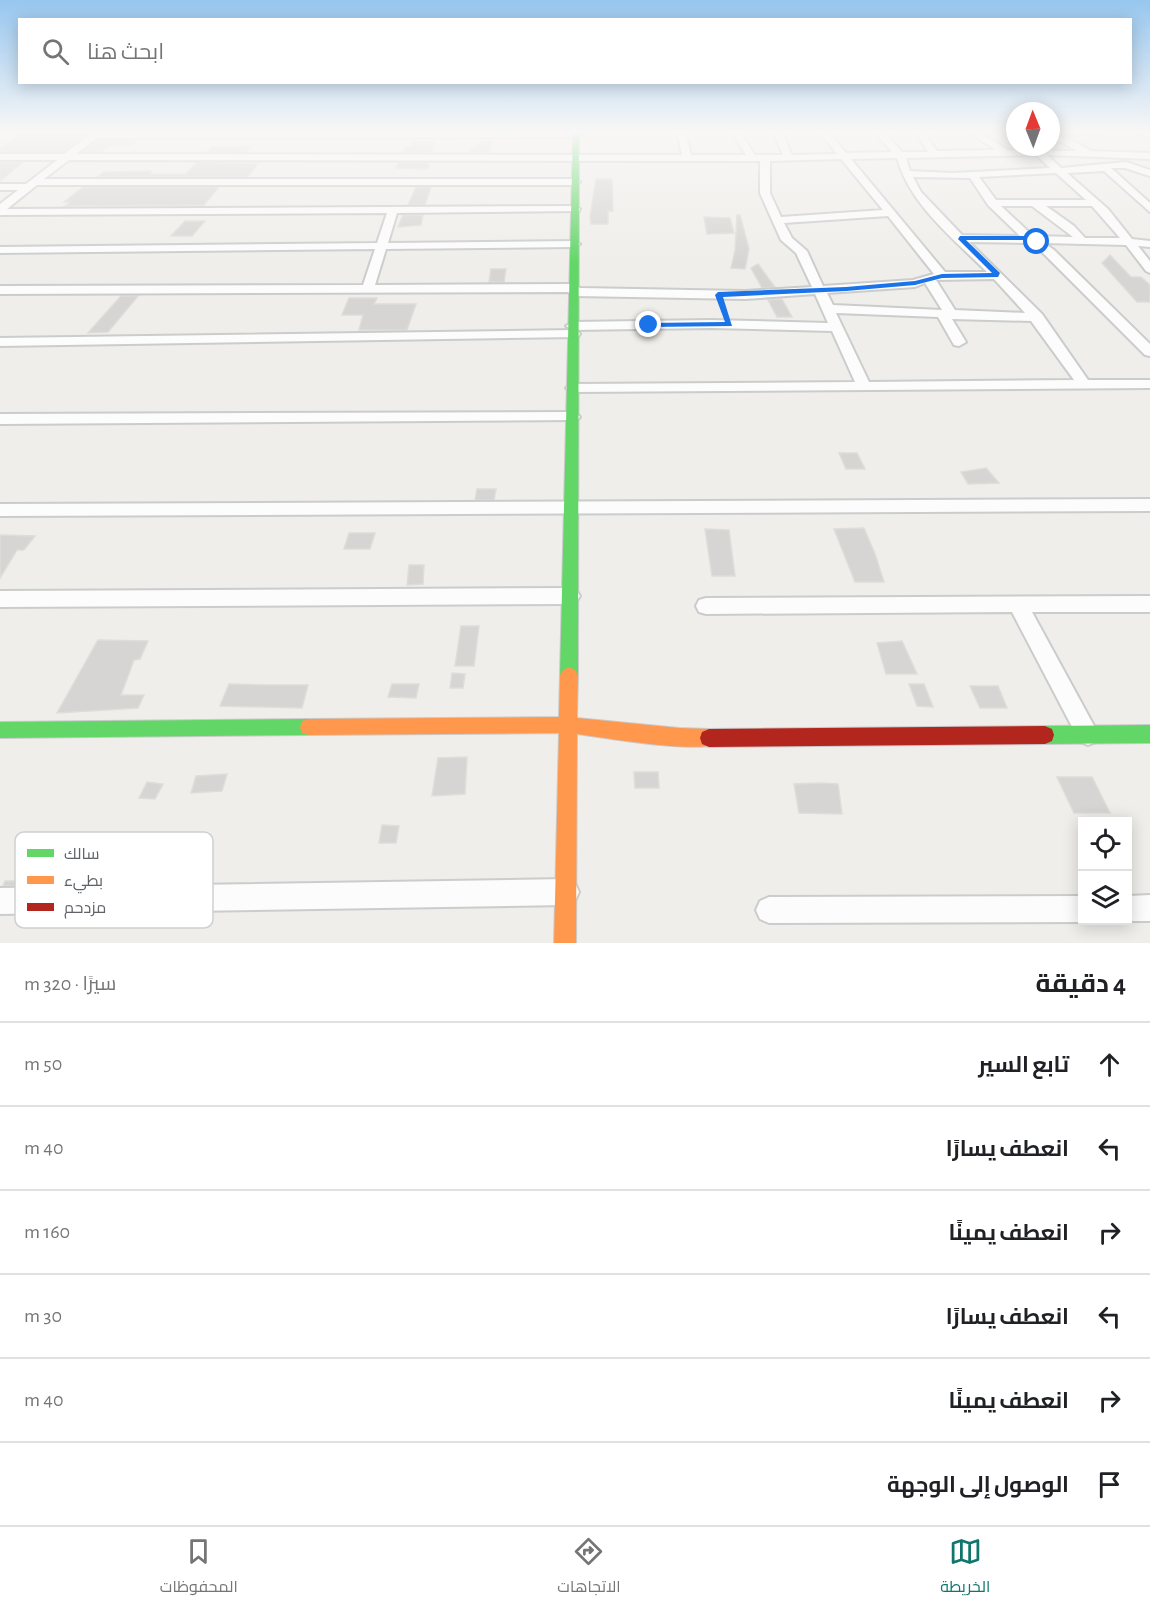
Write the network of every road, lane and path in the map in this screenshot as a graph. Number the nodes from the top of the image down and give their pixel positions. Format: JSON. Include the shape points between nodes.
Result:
{"nodes":[{"id":1,"x":44,"y":175,"type":"edge"},
{"id":2,"x":179,"y":175,"type":"edge"},
{"id":3,"x":575,"y":175,"type":"edge"},
{"id":4,"x":765,"y":175,"type":"edge"},
{"id":5,"x":861,"y":175,"type":"edge"},
{"id":6,"x":907,"y":175,"type":"edge"},
{"id":7,"x":926,"y":175,"type":"edge"},
{"id":8,"x":959,"y":175,"type":"edge"},
{"id":9,"x":973,"y":175,"type":"edge"},
{"id":10,"x":1063,"y":175,"type":"edge"},
{"id":11,"x":1114,"y":175,"type":"edge"},
{"id":12,"x":172,"y":182,"type":"junction"},
{"id":13,"x":575,"y":182,"type":"junction"},
{"id":14,"x":31,"y":185,"type":"junction"},
{"id":15,"x":0,"y":188,"type":"edge"},
{"id":16,"x":992,"y":203,"type":"junction"},
{"id":17,"x":1094,"y":203,"type":"junction"},
{"id":18,"x":1036,"y":204,"type":"junction"},
{"id":19,"x":575,"y":209,"type":"junction"},
{"id":20,"x":1150,"y":209,"type":"edge"},
{"id":21,"x":393,"y":210,"type":"junction"},
{"id":22,"x":0,"y":211,"type":"edge"},
{"id":23,"x":891,"y":213,"type":"junction"},
{"id":24,"x":777,"y":220,"type":"junction"},
{"id":25,"x":960,"y":238,"type":"junction"},
{"id":26,"x":1028,"y":238,"type":"junction"},
{"id":27,"x":1082,"y":241,"type":"junction"},
{"id":28,"x":1129,"y":242,"type":"junction"},
{"id":29,"x":574,"y":244,"type":"junction"},
{"id":30,"x":1150,"y":244,"type":"edge"},
{"id":31,"x":382,"y":246,"type":"junction"},
{"id":32,"x":0,"y":250,"type":"edge"},
{"id":33,"x":1150,"y":269,"type":"edge"},
{"id":34,"x":998,"y":275,"type":"junction"},
{"id":35,"x":942,"y":276,"type":"junction"},
{"id":36,"x":928,"y":278,"type":"junction"},
{"id":37,"x":368,"y":289,"type":"junction"},
{"id":38,"x":0,"y":290,"type":"edge"},
{"id":39,"x":574,"y":290,"type":"junction"},
{"id":40,"x":821,"y":290,"type":"junction"},
{"id":41,"x":830,"y":309,"type":"junction"},
{"id":42,"x":724,"y":310,"type":"junction"},
{"id":43,"x":947,"y":315,"type":"junction"},
{"id":44,"x":1037,"y":317,"type":"junction"},
{"id":45,"x":837,"y":327,"type":"junction"},
{"id":46,"x":573,"y":330,"type":"junction"},
{"id":47,"x":0,"y":342,"type":"edge"},
{"id":48,"x":959,"y":342,"type":"dead end"},
{"id":49,"x":1150,"y":351,"type":"edge"},
{"id":50,"x":1084,"y":384,"type":"junction"},
{"id":51,"x":1150,"y":384,"type":"edge"},
{"id":52,"x":864,"y":386,"type":"junction"},
{"id":53,"x":573,"y":388,"type":"junction"},
{"id":54,"x":572,"y":417,"type":"junction"},
{"id":55,"x":0,"y":419,"type":"edge"},
{"id":56,"x":1150,"y":505,"type":"edge"},
{"id":57,"x":571,"y":509,"type":"junction"},
{"id":58,"x":0,"y":510,"type":"edge"},
{"id":59,"x":570,"y":596,"type":"junction"},
{"id":60,"x":0,"y":599,"type":"edge"},
{"id":61,"x":1017,"y":604,"type":"junction"},
{"id":62,"x":1150,"y":604,"type":"edge"},
{"id":63,"x":706,"y":606,"type":"dead end"},
{"id":64,"x":568,"y":725,"type":"junction"},
{"id":65,"x":0,"y":730,"type":"edge"},
{"id":66,"x":1150,"y":734,"type":"edge"},
{"id":67,"x":1088,"y":735,"type":"junction"},
{"id":68,"x":566,"y":892,"type":"junction"},
{"id":69,"x":213,"y":898,"type":"edge"},
{"id":70,"x":0,"y":901,"type":"edge"},
{"id":71,"x":15,"y":901,"type":"edge"},
{"id":72,"x":1150,"y":908,"type":"edge"},
{"id":73,"x":1078,"y":909,"type":"edge"},
{"id":74,"x":1132,"y":909,"type":"edge"},
{"id":75,"x":769,"y":910,"type":"dead end"},
{"id":76,"x":565,"y":943,"type":"edge"}],
"edges":[{"from":1,"to":14,"type":"street"},
{"from":2,"to":12,"type":"street"},
{"from":3,"to":13,"type":"street"},
{"from":4,"to":24,"type":"street","via":[[765,193]]},
{"from":5,"to":23,"type":"street"},
{"from":6,"to":25,"type":"street","via":[[917,193]]},
{"from":7,"to":8,"type":"street"},
{"from":9,"to":16,"type":"street"},
{"from":10,"to":17,"type":"street"},
{"from":11,"to":20,"type":"street"},
{"from":12,"to":13,"type":"street"},
{"from":12,"to":14,"type":"street"},
{"from":13,"to":19,"type":"street"},
{"from":14,"to":15,"type":"street"},
{"from":14,"to":22,"type":"street"},
{"from":16,"to":18,"type":"street"},
{"from":16,"to":26,"type":"street"},
{"from":17,"to":18,"type":"street"},
{"from":17,"to":28,"type":"street"},
{"from":18,"to":27,"type":"street"},
{"from":19,"to":21,"type":"street"},
{"from":19,"to":29,"type":"street"},
{"from":21,"to":22,"type":"street"},
{"from":21,"to":31,"type":"street"},
{"from":23,"to":24,"type":"street"},
{"from":23,"to":35,"type":"street"},
{"from":24,"to":40,"type":"street","via":[[787,240],[801,251]]},
{"from":25,"to":26,"type":"street"},
{"from":25,"to":34,"type":"street"},
{"from":26,"to":27,"type":"street"},
{"from":26,"to":49,"type":"street","via":[[1050,252]]},
{"from":27,"to":28,"type":"street"},
{"from":28,"to":30,"type":"street"},
{"from":28,"to":33,"type":"street"},
{"from":29,"to":31,"type":"street"},
{"from":29,"to":39,"type":"street"},
{"from":31,"to":32,"type":"street"},
{"from":31,"to":37,"type":"street"},
{"from":34,"to":35,"type":"street"},
{"from":34,"to":44,"type":"street"},
{"from":35,"to":36,"type":"street"},
{"from":36,"to":40,"type":"street","via":[[915,283]]},
{"from":36,"to":43,"type":"street"},
{"from":37,"to":38,"type":"street"},
{"from":37,"to":39,"type":"street"},
{"from":39,"to":42,"type":"street"},
{"from":39,"to":46,"type":"street"},
{"from":40,"to":41,"type":"street"},
{"from":40,"to":42,"type":"street"},
{"from":41,"to":43,"type":"street"},
{"from":41,"to":45,"type":"street"},
{"from":42,"to":45,"type":"street"},
{"from":42,"to":46,"type":"street"},
{"from":43,"to":44,"type":"street"},
{"from":43,"to":48,"type":"street"},
{"from":44,"to":50,"type":"street"},
{"from":45,"to":52,"type":"street"},
{"from":46,"to":47,"type":"street"},
{"from":46,"to":53,"type":"street"},
{"from":50,"to":51,"type":"street"},
{"from":50,"to":52,"type":"street"},
{"from":52,"to":53,"type":"street"},
{"from":53,"to":54,"type":"street"},
{"from":54,"to":55,"type":"street"},
{"from":54,"to":57,"type":"street"},
{"from":56,"to":57,"type":"street"},
{"from":57,"to":58,"type":"street"},
{"from":57,"to":59,"type":"street"},
{"from":59,"to":60,"type":"street"},
{"from":59,"to":64,"type":"street"},
{"from":61,"to":62,"type":"street"},
{"from":61,"to":63,"type":"street"},
{"from":61,"to":67,"type":"street"},
{"from":64,"to":65,"type":"street"},
{"from":64,"to":67,"type":"street","via":[[725,738]]},
{"from":64,"to":68,"type":"street"},
{"from":66,"to":67,"type":"street"},
{"from":68,"to":69,"type":"street"},
{"from":68,"to":76,"type":"street"},
{"from":70,"to":71,"type":"street"},
{"from":72,"to":74,"type":"street"},
{"from":73,"to":75,"type":"street"}]}
